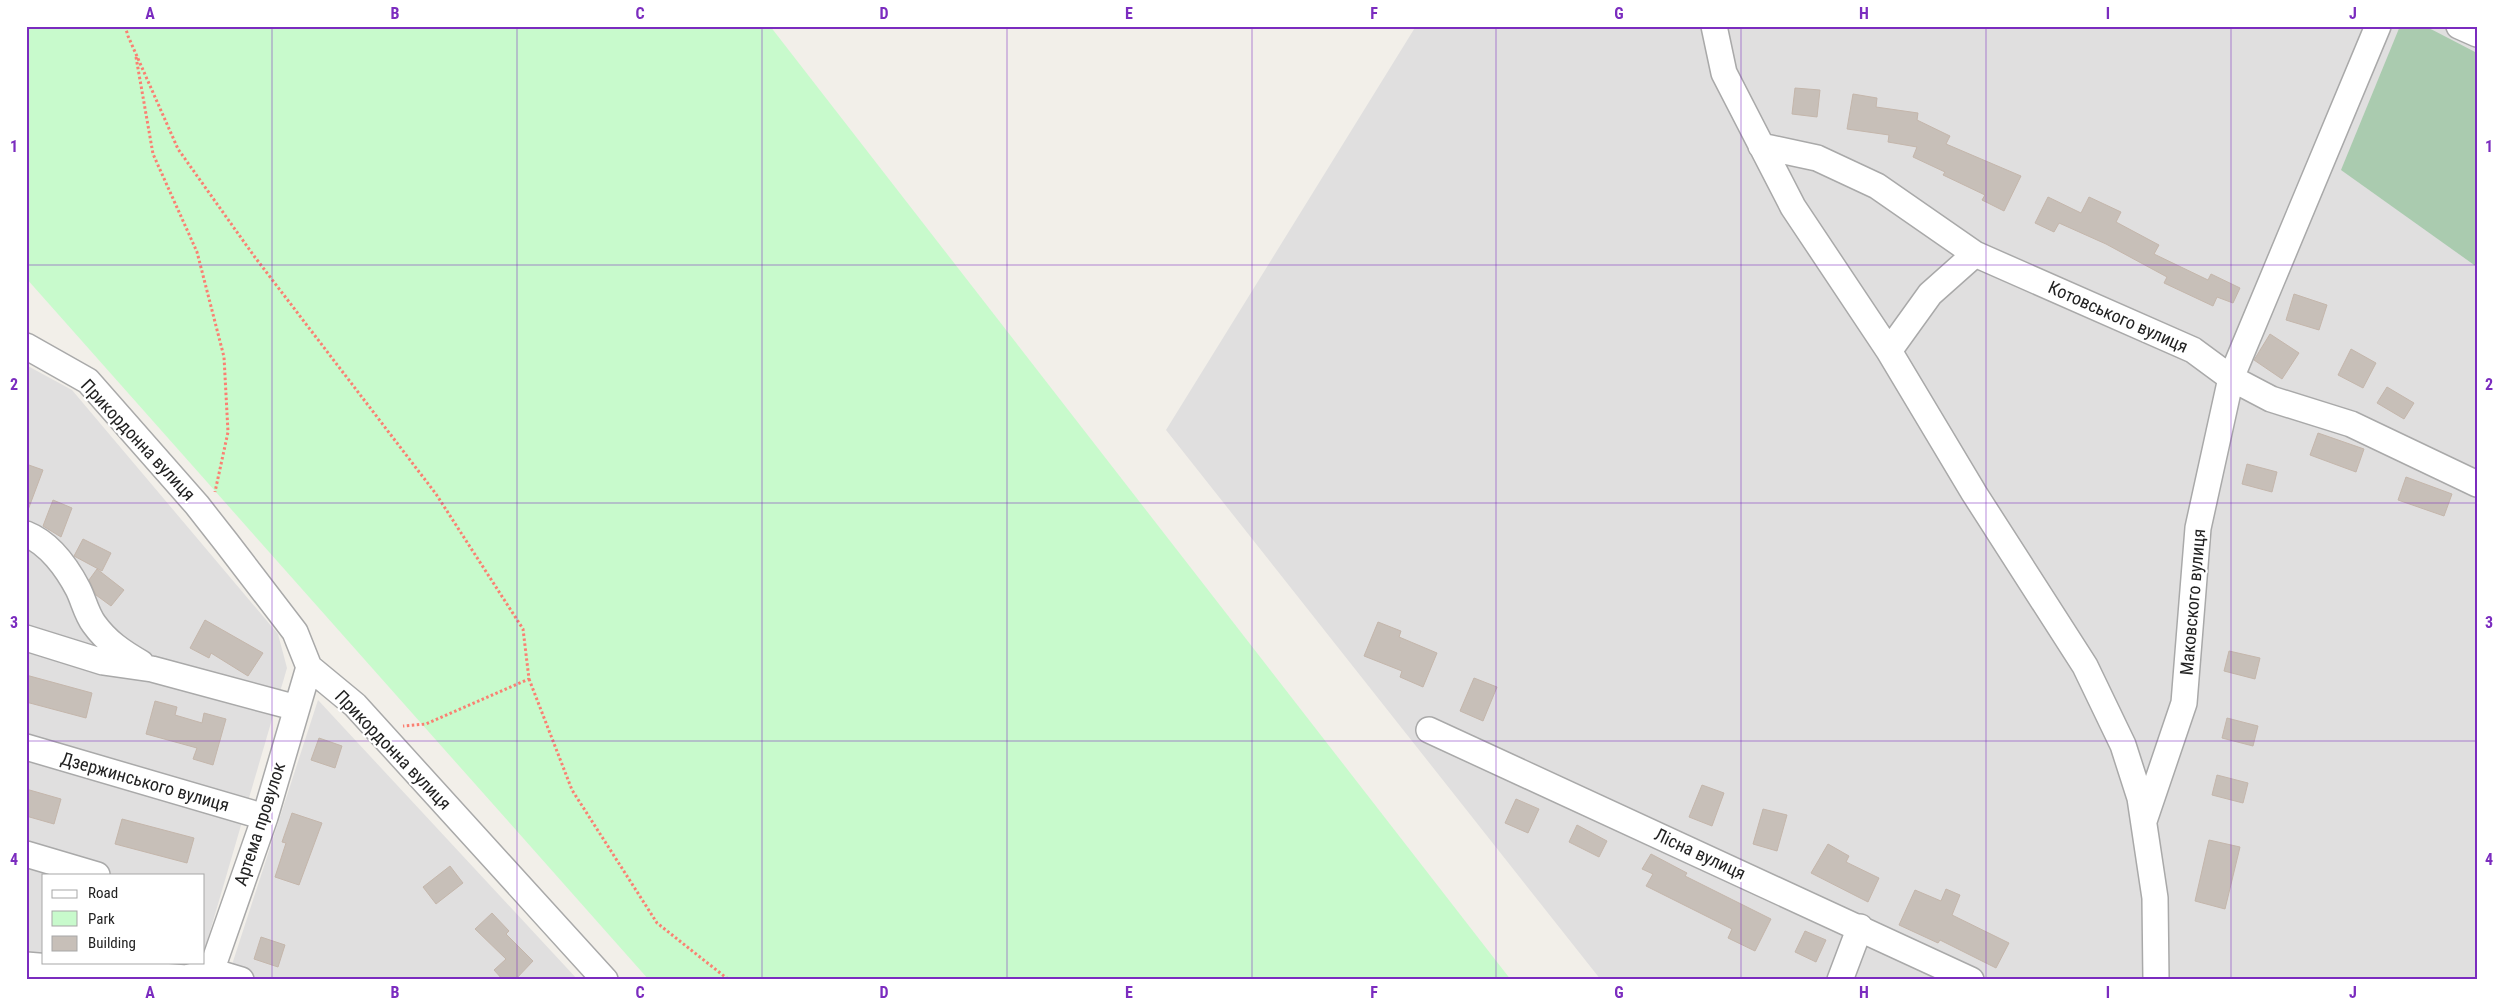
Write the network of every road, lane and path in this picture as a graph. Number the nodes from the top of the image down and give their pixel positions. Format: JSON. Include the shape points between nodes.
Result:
{"nodes":[{"id":1,"x":125,"y":26,"type":"edge"},
{"id":2,"x":1714,"y":26,"type":"edge"},
{"id":3,"x":2378,"y":26,"type":"edge"},
{"id":4,"x":2459,"y":26,"type":"edge"},
{"id":5,"x":2477,"y":34,"type":"edge"},
{"id":6,"x":135,"y":52,"type":"junction"},
{"id":7,"x":1761,"y":146,"type":"junction"},
{"id":8,"x":1975,"y":254,"type":"junction"},
{"id":9,"x":26,"y":346,"type":"edge"},
{"id":10,"x":1889,"y":351,"type":"junction"},
{"id":11,"x":2231,"y":378,"type":"junction"},
{"id":12,"x":2477,"y":484,"type":"edge"},
{"id":13,"x":217,"y":499,"type":"dead end"},
{"id":14,"x":26,"y":534,"type":"edge"},
{"id":15,"x":26,"y":638,"type":"edge"},
{"id":16,"x":309,"y":667,"type":"junction"},
{"id":17,"x":152,"y":669,"type":"junction"},
{"id":18,"x":529,"y":680,"type":"junction"},
{"id":19,"x":297,"y":708,"type":"junction"},
{"id":20,"x":377,"y":729,"type":"junction"},
{"id":21,"x":1429,"y":730,"type":"dead end"},
{"id":22,"x":26,"y":747,"type":"edge"},
{"id":23,"x":265,"y":817,"type":"junction"},
{"id":24,"x":2144,"y":822,"type":"junction"},
{"id":25,"x":26,"y":854,"type":"edge"},
{"id":26,"x":94,"y":874,"type":"edge"},
{"id":27,"x":1860,"y":927,"type":"junction"},
{"id":28,"x":26,"y":964,"type":"edge"},
{"id":29,"x":208,"y":970,"type":"edge"},
{"id":30,"x":241,"y":980,"type":"edge"},
{"id":31,"x":605,"y":980,"type":"edge"},
{"id":32,"x":729,"y":980,"type":"edge"},
{"id":33,"x":1840,"y":980,"type":"edge"},
{"id":34,"x":1971,"y":980,"type":"edge"},
{"id":35,"x":2156,"y":980,"type":"edge"}],
"edges":[{"from":1,"to":6,"type":"path"},
{"from":2,"to":7,"type":"street","via":[[1724,73]]},
{"from":3,"to":11,"type":"street","name":"Маковского вулиця"},
{"from":4,"to":5,"type":"street"},
{"from":6,"to":13,"type":"path","via":[[153,154],[197,252],[224,357],[228,432],[215,491]]},
{"from":6,"to":18,"type":"path","via":[[178,149],[254,256],[436,494],[523,629]]},
{"from":7,"to":8,"type":"street","name":"Котовського вулиця","via":[[1817,158],[1877,186]]},
{"from":7,"to":10,"type":"street","via":[[1793,207]]},
{"from":8,"to":10,"type":"street","via":[[1930,294]]},
{"from":8,"to":11,"type":"street","name":"Котовського вулиця","via":[[2194,350]]},
{"from":9,"to":16,"type":"street","name":"Прикордонна вулиця","via":[[88,381],[114,410],[197,505],[295,632]]},
{"from":10,"to":24,"type":"street","via":[[1974,493],[2085,666],[2123,745]]},
{"from":11,"to":12,"type":"street","name":"Котовського вулиця","via":[[2272,399],[2351,424]]},
{"from":11,"to":24,"type":"street","name":"Маковского вулиця","via":[[2198,528],[2184,703]]},
{"from":14,"to":17,"type":"street","via":[[36,538],[57,558],[78,588],[94,624],[115,648]]},
{"from":15,"to":17,"type":"street","via":[[103,662]]},
{"from":16,"to":19,"type":"street","name":"Артема провулок"},
{"from":16,"to":20,"type":"street","name":"Прикордонна вулиця","via":[[355,705]]},
{"from":17,"to":19,"type":"street"},
{"from":18,"to":20,"type":"path","via":[[426,724]]},
{"from":18,"to":32,"type":"path","via":[[572,790],[657,924]]},
{"from":19,"to":23,"type":"street","name":"Артема провулок"},
{"from":20,"to":31,"type":"street","name":"Прикордонна вулиця"},
{"from":21,"to":27,"type":"street","name":"Лісна вулиця"},
{"from":22,"to":23,"type":"street","name":"Дзержинського вулиця"},
{"from":23,"to":29,"type":"street","name":"Артема провулок"},
{"from":24,"to":35,"type":"street","via":[[2155,898]]},
{"from":25,"to":26,"type":"street"},
{"from":27,"to":33,"type":"street"},
{"from":27,"to":34,"type":"street","name":"Лісна вулиця"},
{"from":28,"to":29,"type":"street","via":[[186,978]]},
{"from":29,"to":30,"type":"street"}]}
